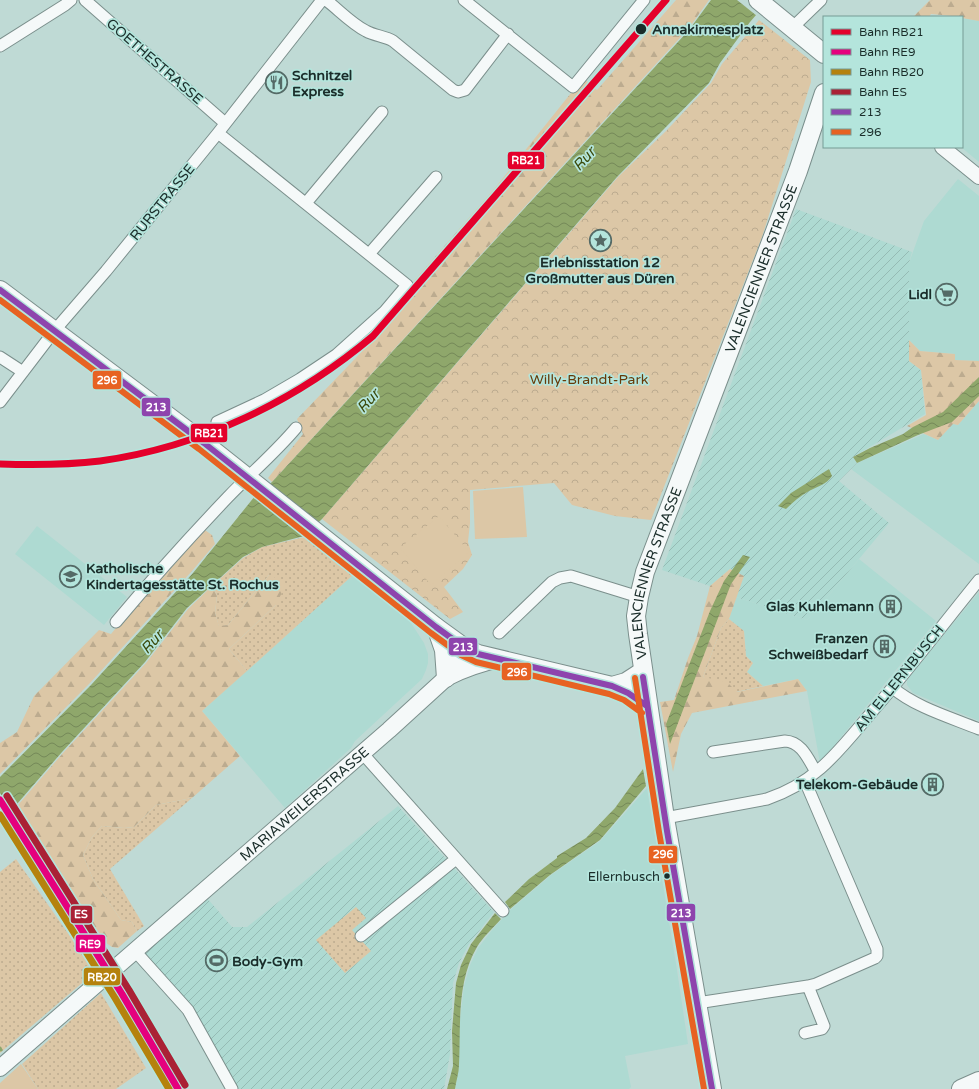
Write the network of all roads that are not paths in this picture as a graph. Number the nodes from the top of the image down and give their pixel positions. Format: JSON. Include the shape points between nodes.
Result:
{"nodes":[{"id":1,"x":71,"y":0,"type":"edge"},
{"id":2,"x":85,"y":0,"type":"edge"},
{"id":3,"x":322,"y":0,"type":"edge"},
{"id":4,"x":326,"y":0,"type":"edge"},
{"id":5,"x":464,"y":0,"type":"edge"},
{"id":6,"x":644,"y":0,"type":"edge"},
{"id":7,"x":758,"y":0,"type":"edge"},
{"id":8,"x":821,"y":0,"type":"edge"},
{"id":9,"x":789,"y":25,"type":"junction"},
{"id":10,"x":508,"y":34,"type":"junction"},
{"id":11,"x":0,"y":46,"type":"edge"},
{"id":12,"x":823,"y":53,"type":"edge"},
{"id":13,"x":823,"y":100,"type":"edge"},
{"id":14,"x":382,"y":112,"type":"dead end"},
{"id":15,"x":225,"y":123,"type":"junction"},
{"id":16,"x":218,"y":133,"type":"junction"},
{"id":17,"x":823,"y":134,"type":"edge"},
{"id":18,"x":943,"y":148,"type":"edge"},
{"id":19,"x":798,"y":171,"type":"junction"},
{"id":20,"x":436,"y":177,"type":"dead end"},
{"id":21,"x":979,"y":177,"type":"edge"},
{"id":22,"x":306,"y":203,"type":"junction"},
{"id":23,"x":369,"y":254,"type":"junction"},
{"id":24,"x":0,"y":290,"type":"edge"},
{"id":25,"x":55,"y":330,"type":"junction"},
{"id":26,"x":0,"y":357,"type":"edge"},
{"id":27,"x":23,"y":372,"type":"junction"},
{"id":28,"x":0,"y":402,"type":"edge"},
{"id":29,"x":217,"y":422,"type":"dead end"},
{"id":30,"x":296,"y":428,"type":"dead end"},
{"id":31,"x":250,"y":480,"type":"junction"},
{"id":32,"x":979,"y":580,"type":"edge"},
{"id":33,"x":639,"y":597,"type":"junction"},
{"id":34,"x":116,"y":622,"type":"dead end"},
{"id":35,"x":436,"y":626,"type":"junction"},
{"id":36,"x":499,"y":633,"type":"dead end"},
{"id":37,"x":465,"y":648,"type":"junction"},
{"id":38,"x":501,"y":659,"type":"junction"},
{"id":39,"x":643,"y":671,"type":"junction"},
{"id":40,"x":446,"y":678,"type":"junction"},
{"id":41,"x":612,"y":686,"type":"junction"},
{"id":42,"x":892,"y":688,"type":"junction"},
{"id":43,"x":647,"y":706,"type":"junction"},
{"id":44,"x":979,"y":729,"type":"edge"},
{"id":45,"x":713,"y":752,"type":"dead end"},
{"id":46,"x":362,"y":754,"type":"junction"},
{"id":47,"x":816,"y":772,"type":"junction"},
{"id":48,"x":805,"y":781,"type":"junction"},
{"id":49,"x":665,"y":818,"type":"junction"},
{"id":50,"x":456,"y":859,"type":"junction"},
{"id":51,"x":503,"y":911,"type":"dead end"},
{"id":52,"x":361,"y":936,"type":"dead end"},
{"id":53,"x":135,"y":952,"type":"junction"},
{"id":54,"x":808,"y":986,"type":"junction"},
{"id":55,"x":697,"y":1003,"type":"junction"},
{"id":56,"x":805,"y":1033,"type":"dead end"},
{"id":57,"x":0,"y":1068,"type":"edge"},
{"id":58,"x":979,"y":1082,"type":"edge"},
{"id":59,"x":232,"y":1089,"type":"edge"},
{"id":60,"x":712,"y":1089,"type":"edge"},
{"id":61,"x":961,"y":1089,"type":"edge"}],
"edges":[{"from":1,"to":11,"type":"street"},
{"from":2,"to":15,"type":"street","name":"GOETHESTRASSE"},
{"from":3,"to":15,"type":"street","name":"RURSTRASSE"},
{"from":4,"to":10,"type":"street","via":[[360,28],[393,41],[458,92],[465,90]]},
{"from":5,"to":10,"type":"street"},
{"from":6,"to":10,"type":"street","via":[[573,86]]},
{"from":7,"to":9,"type":"main road"},
{"from":8,"to":9,"type":"street"},
{"from":9,"to":12,"type":"main road"},
{"from":13,"to":19,"type":"main road","name":"VALENCIENNER STRASSE"},
{"from":14,"to":22,"type":"street"},
{"from":15,"to":16,"type":"street","name":"RURSTRASSE"},
{"from":16,"to":22,"type":"street"},
{"from":16,"to":25,"type":"street","name":"RURSTRASSE"},
{"from":17,"to":19,"type":"main road","name":"VALENCIENNER STRASSE"},
{"from":18,"to":21,"type":"street"},
{"from":19,"to":33,"type":"main road","name":"VALENCIENNER STRASSE","via":[[654,546]]},
{"from":20,"to":23,"type":"street"},
{"from":22,"to":23,"type":"street"},
{"from":23,"to":29,"type":"street","via":[[407,286],[385,311],[336,355],[300,379],[264,400]]},
{"from":24,"to":25,"type":"main road"},
{"from":25,"to":27,"type":"street","name":"RURSTRASSE"},
{"from":25,"to":31,"type":"main road"},
{"from":26,"to":27,"type":"street"},
{"from":27,"to":28,"type":"street","name":"RURSTRASSE"},
{"from":30,"to":31,"type":"street"},
{"from":31,"to":34,"type":"street","via":[[192,535]]},
{"from":31,"to":35,"type":"main road"},
{"from":32,"to":42,"type":"street","name":"AM ELLERNBUSCH"},
{"from":33,"to":36,"type":"street","via":[[582,578],[566,576],[552,582]]},
{"from":33,"to":39,"type":"main road","name":"VALENCIENNER STRASSE","via":[[636,616]]},
{"from":35,"to":37,"type":"main road"},
{"from":35,"to":40,"type":"main road","via":[[444,650]]},
{"from":37,"to":38,"type":"main road"},
{"from":37,"to":40,"type":"main road","name":"MARIAWEILERSTRASSE"},
{"from":38,"to":40,"type":"main road","via":[[482,663]]},
{"from":38,"to":41,"type":"main road"},
{"from":39,"to":41,"type":"main road","via":[[626,682]]},
{"from":39,"to":43,"type":"main road","name":"VALENCIENNER STRASSE"},
{"from":40,"to":46,"type":"main road","name":"MARIAWEILERSTRASSE"},
{"from":41,"to":43,"type":"main road"},
{"from":42,"to":44,"type":"street","via":[[907,698]]},
{"from":42,"to":47,"type":"street","name":"AM ELLERNBUSCH","via":[[834,756]]},
{"from":43,"to":49,"type":"main road","name":"VALENCIENNER STRASSE"},
{"from":45,"to":47,"type":"street","via":[[791,742],[799,746]]},
{"from":46,"to":50,"type":"street"},
{"from":46,"to":53,"type":"main road","name":"MARIAWEILERSTRASSE"},
{"from":47,"to":48,"type":"street","name":"AM ELLERNBUSCH"},
{"from":48,"to":49,"type":"street","name":"AM ELLERNBUSCH","via":[[767,799]]},
{"from":48,"to":54,"type":"street","via":[[877,949],[875,958]]},
{"from":49,"to":55,"type":"main road","name":"VALENCIENNER STRASSE"},
{"from":50,"to":51,"type":"street"},
{"from":50,"to":52,"type":"street"},
{"from":53,"to":57,"type":"main road","name":"MARIAWEILERSTRASSE"},
{"from":53,"to":59,"type":"street","via":[[188,1010]]},
{"from":54,"to":55,"type":"street"},
{"from":54,"to":56,"type":"street","via":[[824,1026],[822,1029]]},
{"from":55,"to":60,"type":"main road","name":"VALENCIENNER STRASSE"},
{"from":58,"to":61,"type":"main road"}]}
